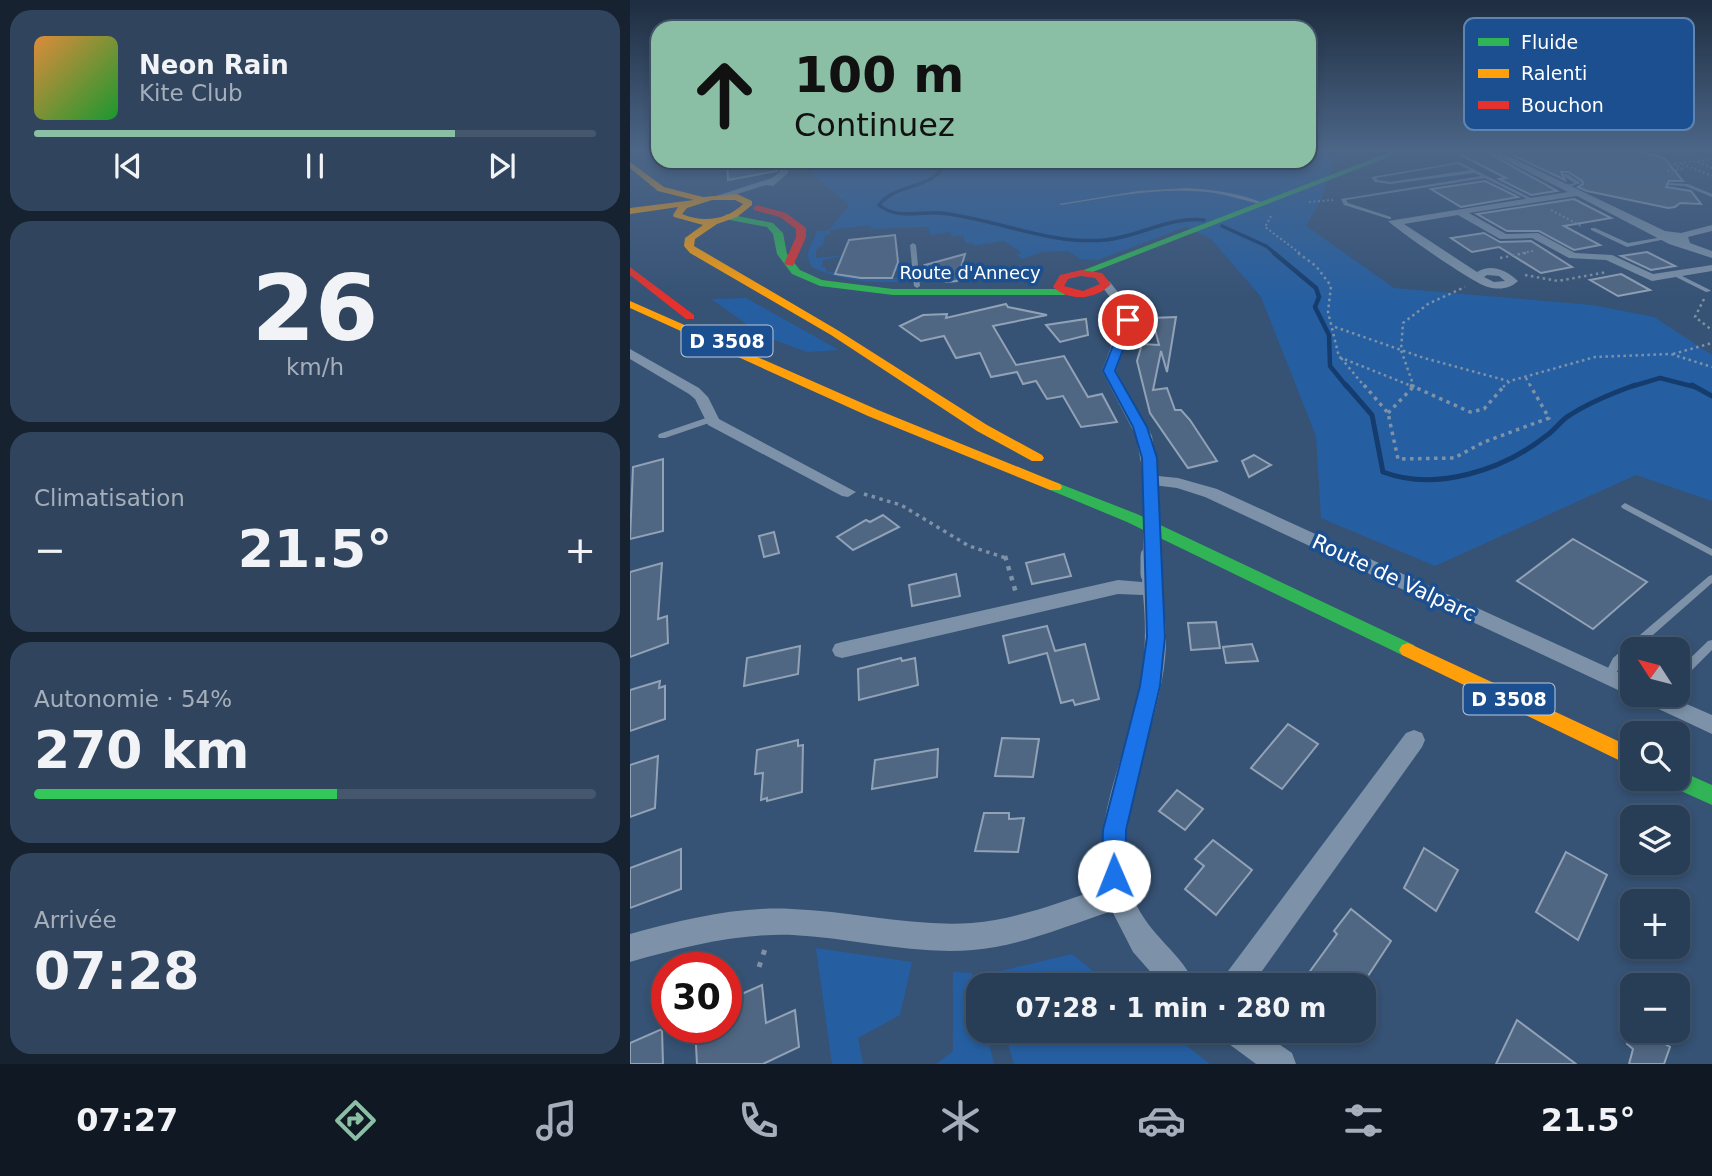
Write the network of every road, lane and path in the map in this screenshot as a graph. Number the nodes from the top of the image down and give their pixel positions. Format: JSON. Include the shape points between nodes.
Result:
{"nodes":[{"id":1,"x":696,"y":201,"type":"joint"},
{"id":2,"x":735,"y":201,"type":"edge"},
{"id":3,"x":752,"y":201,"type":"edge"},
{"id":4,"x":1088,"y":201,"type":"edge"},
{"id":5,"x":1262,"y":201,"type":"edge"},
{"id":6,"x":1271,"y":201,"type":"edge"},
{"id":7,"x":1344,"y":201,"type":"edge"},
{"id":8,"x":1532,"y":201,"type":"edge"},
{"id":9,"x":1538,"y":201,"type":"edge"},
{"id":10,"x":1594,"y":201,"type":"edge"},
{"id":11,"x":1268,"y":202,"type":"junction"},
{"id":12,"x":748,"y":204,"type":"junction"},
{"id":13,"x":1061,"y":204,"type":"dead end"},
{"id":14,"x":1460,"y":212,"type":"junction"},
{"id":15,"x":630,"y":213,"type":"edge"},
{"id":16,"x":679,"y":218,"type":"junction"},
{"id":17,"x":721,"y":219,"type":"junction"},
{"id":18,"x":1392,"y":220,"type":"junction"},
{"id":19,"x":1712,"y":228,"type":"edge"},
{"id":20,"x":1593,"y":229,"type":"joint"},
{"id":21,"x":1663,"y":237,"type":"junction"},
{"id":22,"x":1681,"y":239,"type":"junction"},
{"id":23,"x":913,"y":245,"type":"dead end"},
{"id":24,"x":1556,"y":247,"type":"junction"},
{"id":25,"x":1140,"y":253,"type":"junction"},
{"id":26,"x":1712,"y":255,"type":"edge"},
{"id":27,"x":789,"y":264,"type":"junction"},
{"id":28,"x":1630,"y":268,"type":"junction"},
{"id":29,"x":1712,"y":268,"type":"edge"},
{"id":30,"x":630,"y":270,"type":"edge"},
{"id":31,"x":1081,"y":273,"type":"junction"},
{"id":32,"x":1500,"y":273,"type":"junction"},
{"id":33,"x":1676,"y":275,"type":"junction"},
{"id":34,"x":1479,"y":279,"type":"junction"},
{"id":35,"x":1105,"y":281,"type":"junction"},
{"id":36,"x":917,"y":286,"type":"junction"},
{"id":37,"x":1061,"y":286,"type":"junction"},
{"id":38,"x":876,"y":290,"type":"junction"},
{"id":39,"x":1708,"y":292,"type":"joint"},
{"id":40,"x":1087,"y":294,"type":"junction"},
{"id":41,"x":1121,"y":303,"type":"junction"},
{"id":42,"x":630,"y":304,"type":"edge"},
{"id":43,"x":1335,"y":327,"type":"junction"},
{"id":44,"x":1712,"y":330,"type":"edge"},
{"id":45,"x":1712,"y":344,"type":"edge"},
{"id":46,"x":1401,"y":350,"type":"junction"},
{"id":47,"x":630,"y":353,"type":"edge"},
{"id":48,"x":1671,"y":354,"type":"junction"},
{"id":49,"x":1339,"y":357,"type":"junction"},
{"id":50,"x":1712,"y":367,"type":"edge"},
{"id":51,"x":1526,"y":378,"type":"junction"},
{"id":52,"x":1510,"y":381,"type":"junction"},
{"id":53,"x":1415,"y":386,"type":"junction"},
{"id":54,"x":834,"y":396,"type":"junction"},
{"id":55,"x":1388,"y":413,"type":"junction"},
{"id":56,"x":709,"y":420,"type":"junction"},
{"id":57,"x":662,"y":436,"type":"dead end"},
{"id":58,"x":1151,"y":480,"type":"junction"},
{"id":59,"x":848,"y":492,"type":"joint"},
{"id":60,"x":1625,"y":506,"type":"dead end"},
{"id":61,"x":1198,"y":548,"type":"junction"},
{"id":62,"x":1712,"y":553,"type":"edge"},
{"id":63,"x":1712,"y":578,"type":"edge"},
{"id":64,"x":1152,"y":582,"type":"junction"},
{"id":65,"x":1021,"y":608,"type":"junction"},
{"id":66,"x":1712,"y":645,"type":"edge"},
{"id":67,"x":842,"y":650,"type":"dead end"},
{"id":68,"x":1690,"y":666,"type":"edge"},
{"id":69,"x":1608,"y":678,"type":"junction"},
{"id":70,"x":1620,"y":683,"type":"edge"},
{"id":71,"x":1676,"y":707,"type":"edge"},
{"id":72,"x":1712,"y":725,"type":"edge"},
{"id":73,"x":1415,"y":740,"type":"dead end"},
{"id":74,"x":1620,"y":752,"type":"edge"},
{"id":75,"x":1690,"y":785,"type":"edge"},
{"id":76,"x":1712,"y":795,"type":"edge"},
{"id":77,"x":1118,"y":896,"type":"junction"},
{"id":78,"x":630,"y":948,"type":"edge"},
{"id":79,"x":1170,"y":973,"type":"edge"},
{"id":80,"x":1244,"y":973,"type":"edge"},
{"id":81,"x":1252,"y":1043,"type":"edge"},
{"id":82,"x":1281,"y":1064,"type":"edge"}],
"edges":[{"from":1,"to":15,"type":"main road"},
{"from":1,"to":16,"type":"main road","via":[[677,212]]},
{"from":2,"to":12,"type":"main road"},
{"from":3,"to":12,"type":"street"},
{"from":4,"to":13,"type":"lane"},
{"from":5,"to":11,"type":"lane"},
{"from":6,"to":11,"type":"main road"},
{"from":7,"to":18,"type":"lane"},
{"from":8,"to":14,"type":"street"},
{"from":9,"to":20,"type":"path"},
{"from":10,"to":21,"type":"street"},
{"from":11,"to":25,"type":"main road"},
{"from":11,"to":43,"type":"path","via":[[1280,207],[1265,227],[1315,267],[1331,286],[1326,308]]},
{"from":12,"to":17,"type":"main road"},
{"from":12,"to":27,"type":"main road","via":[[797,224],[801,237]]},
{"from":14,"to":18,"type":"street"},
{"from":14,"to":24,"type":"street","via":[[1504,237],[1532,235]]},
{"from":15,"to":16,"type":"main road"},
{"from":16,"to":17,"type":"main road"},
{"from":17,"to":27,"type":"main road","via":[[770,225],[778,233]]},
{"from":17,"to":61,"type":"main road","via":[[690,238],[693,251],[835,333],[982,428]]},
{"from":18,"to":34,"type":"street"},
{"from":19,"to":22,"type":"street"},
{"from":20,"to":21,"type":"lane","via":[[1627,246]]},
{"from":21,"to":22,"type":"street"},
{"from":22,"to":26,"type":"street"},
{"from":23,"to":36,"type":"lane"},
{"from":24,"to":28,"type":"street","via":[[1576,257],[1608,257]]},
{"from":24,"to":32,"type":"path","via":[[1499,258],[1495,260]]},
{"from":25,"to":31,"type":"main road"},
{"from":25,"to":35,"type":"main road"},
{"from":27,"to":38,"type":"main road","name":"Route d'Annecy","via":[[820,283]]},
{"from":28,"to":32,"type":"path","via":[[1560,281]]},
{"from":28,"to":33,"type":"street","via":[[1655,279]]},
{"from":29,"to":33,"type":"street"},
{"from":30,"to":54,"type":"main road","number":"D 3508","via":[[722,338]]},
{"from":31,"to":35,"type":"main road"},
{"from":31,"to":37,"type":"main road"},
{"from":32,"to":34,"type":"street","via":[[1481,272]]},
{"from":32,"to":34,"type":"street","via":[[1512,281],[1506,285]]},
{"from":33,"to":39,"type":"lane"},
{"from":34,"to":46,"type":"path","via":[[1403,323]]},
{"from":35,"to":40,"type":"main road"},
{"from":35,"to":41,"type":"street"},
{"from":36,"to":37,"type":"main road","name":"Route d'Annecy"},
{"from":36,"to":38,"type":"main road","name":"Route d'Annecy"},
{"from":37,"to":38,"type":"main road","name":"Route d'Annecy"},
{"from":37,"to":40,"type":"main road"},
{"from":39,"to":44,"type":"path","via":[[1695,317]]},
{"from":40,"to":41,"type":"street"},
{"from":41,"to":58,"type":"street","via":[[1128,320],[1109,371],[1144,436]]},
{"from":42,"to":54,"type":"main road"},
{"from":43,"to":46,"type":"path"},
{"from":43,"to":49,"type":"path"},
{"from":45,"to":48,"type":"path"},
{"from":46,"to":52,"type":"path"},
{"from":46,"to":53,"type":"path"},
{"from":47,"to":56,"type":"street","via":[[694,391],[705,404]]},
{"from":48,"to":50,"type":"path"},
{"from":48,"to":51,"type":"path","via":[[1595,357]]},
{"from":49,"to":53,"type":"path"},
{"from":49,"to":55,"type":"path"},
{"from":51,"to":52,"type":"path"},
{"from":51,"to":55,"type":"path","via":[[1549,418],[1454,458],[1398,459]]},
{"from":52,"to":53,"type":"path","via":[[1483,411],[1469,413]]},
{"from":53,"to":55,"type":"path"},
{"from":54,"to":61,"type":"main road","number":"D 3508"},
{"from":56,"to":57,"type":"lane"},
{"from":56,"to":59,"type":"street"},
{"from":58,"to":64,"type":"street","bridge":true},
{"from":58,"to":69,"type":"street","name":"Route de Valparc","via":[[1212,493]]},
{"from":59,"to":65,"type":"path","via":[[877,495],[986,555],[1006,556]]},
{"from":60,"to":62,"type":"lane"},
{"from":61,"to":74,"type":"main road","number":"D 3508"},
{"from":63,"to":69,"type":"lane","via":[[1616,661]]},
{"from":64,"to":65,"type":"street"},
{"from":64,"to":77,"type":"street","via":[[1155,660],[1114,830],[1112,856]]},
{"from":65,"to":67,"type":"street"},
{"from":66,"to":68,"type":"lane"},
{"from":69,"to":70,"type":"street","name":"Route de Valparc"},
{"from":71,"to":72,"type":"street"},
{"from":73,"to":80,"type":"street"},
{"from":75,"to":76,"type":"main road"},
{"from":77,"to":78,"type":"street","via":[[975,936],[774,922]]},
{"from":77,"to":79,"type":"street","via":[[1135,934]]},
{"from":81,"to":82,"type":"street"}]}
